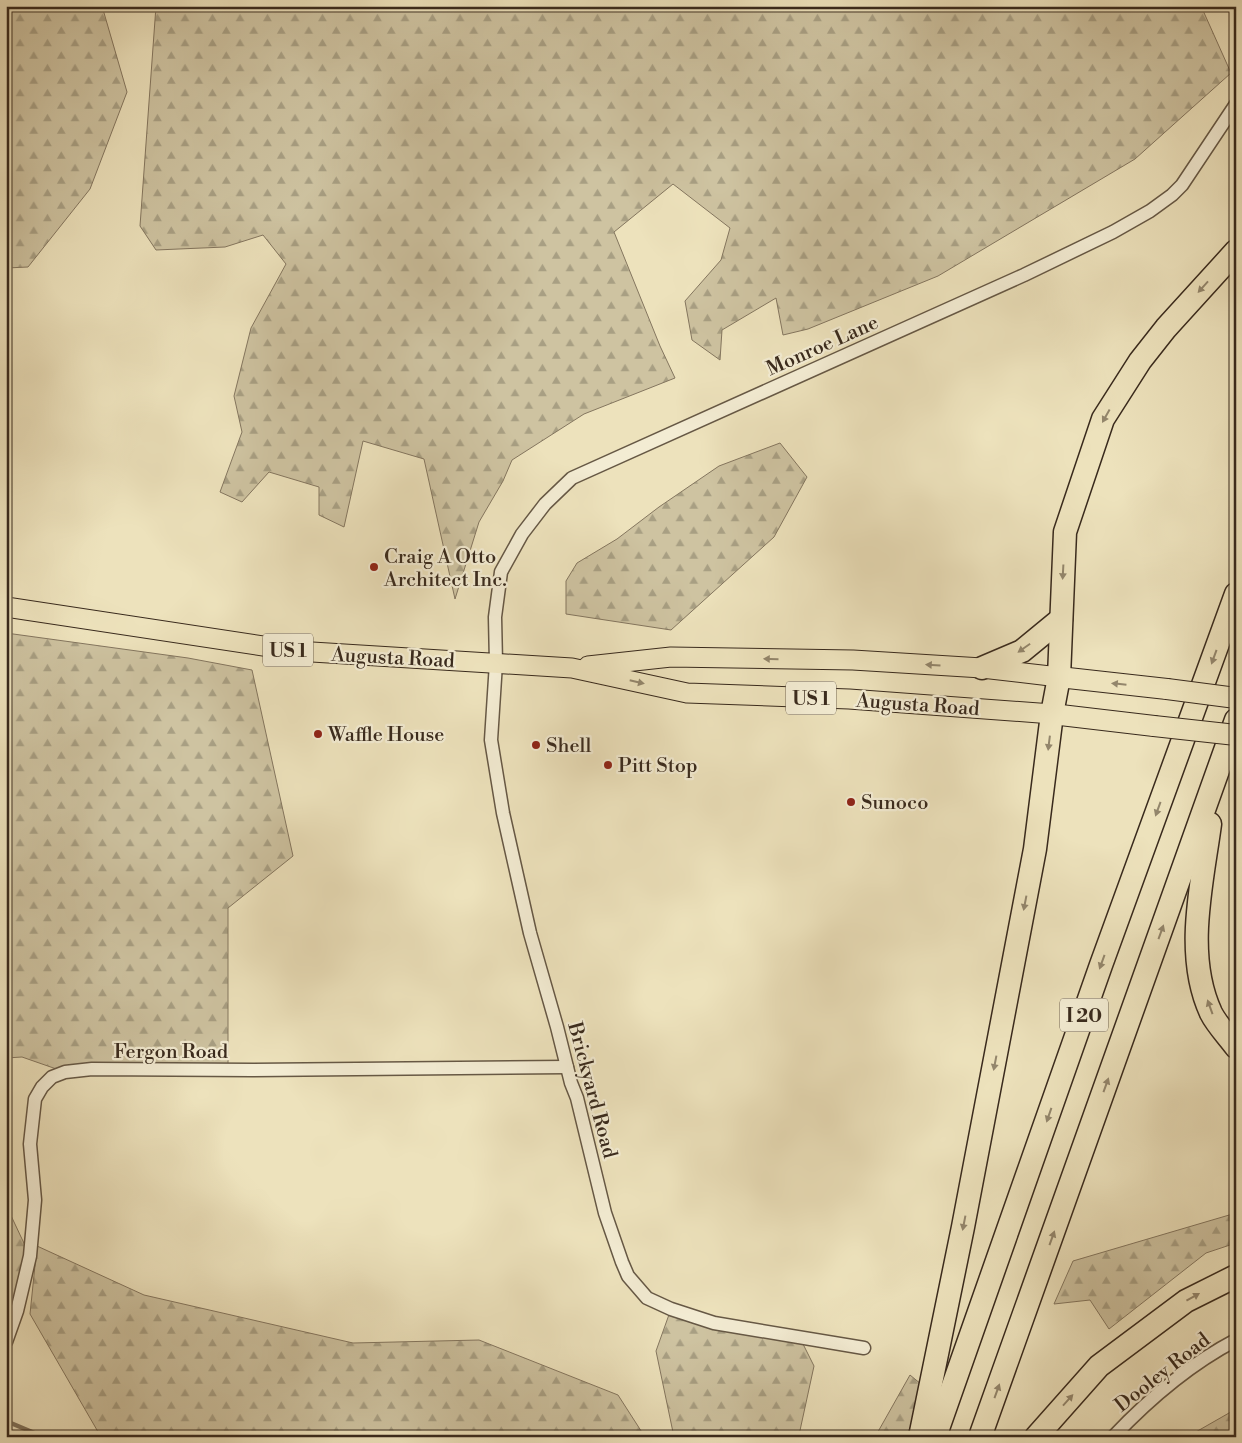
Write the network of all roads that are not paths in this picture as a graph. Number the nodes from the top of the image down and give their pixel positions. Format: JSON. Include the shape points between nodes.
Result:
{"nodes":[{"id":1,"x":1236,"y":104,"type":"edge"},
{"id":2,"x":1236,"y":251,"type":"edge"},
{"id":3,"x":1236,"y":594,"type":"edge"},
{"id":4,"x":6,"y":607,"type":"edge"},
{"id":5,"x":1061,"y":619,"type":"junction"},
{"id":6,"x":496,"y":663,"type":"junction"},
{"id":7,"x":572,"y":668,"type":"junction"},
{"id":8,"x":982,"y":668,"type":"junction"},
{"id":9,"x":1059,"y":677,"type":"junction"},
{"id":10,"x":1236,"y":698,"type":"edge"},
{"id":11,"x":1052,"y":714,"type":"junction"},
{"id":12,"x":1236,"y":720,"type":"edge"},
{"id":13,"x":1236,"y":735,"type":"edge"},
{"id":14,"x":1217,"y":777,"type":"junction"},
{"id":15,"x":1236,"y":1047,"type":"edge"},
{"id":16,"x":567,"y":1067,"type":"junction"},
{"id":17,"x":1236,"y":1276,"type":"edge"},
{"id":18,"x":1236,"y":1340,"type":"edge"},
{"id":19,"x":6,"y":1342,"type":"edge"},
{"id":20,"x":864,"y":1348,"type":"dead end"},
{"id":21,"x":920,"y":1437,"type":"edge"},
{"id":22,"x":935,"y":1437,"type":"edge"},
{"id":23,"x":980,"y":1437,"type":"edge"},
{"id":24,"x":1036,"y":1437,"type":"edge"},
{"id":25,"x":1113,"y":1437,"type":"edge"}],
"edges":[{"from":1,"to":6,"type":"street","name":"Monroe Lane","via":[[1182,184],[1150,212],[1024,275],[572,478],[522,534],[501,572],[495,617]]},
{"from":2,"to":5,"type":"highway","one_way":true,"via":[[1166,328],[1140,361],[1103,419],[1065,532]]},
{"from":3,"to":22,"type":"highway","number":"I 20","one_way":true},
{"from":4,"to":6,"type":"main road","name":"Augusta Road","number":"US 1","via":[[296,651]]},
{"from":5,"to":8,"type":"highway","one_way":true,"via":[[1022,651]]},
{"from":5,"to":9,"type":"highway"},
{"from":6,"to":7,"type":"main road","name":"Augusta Road","number":"US 1"},
{"from":6,"to":16,"type":"street","name":"Brickyard Road","via":[[491,740],[496,776],[530,934]]},
{"from":8,"to":7,"type":"main road","name":"Augusta Road","number":"US 1","one_way":true,"via":[[854,660],[671,657]]},
{"from":7,"to":11,"type":"main road","name":"Augusta Road","number":"US 1","one_way":true,"via":[[687,693],[849,699]]},
{"from":8,"to":9,"type":"main road","name":"Augusta Road","number":"US 1"},
{"from":10,"to":9,"type":"highway","name":"Augusta Road","number":"US 1","one_way":true,"bridge":true},
{"from":9,"to":11,"type":"highway"},
{"from":11,"to":13,"type":"highway","name":"Augusta Road","number":"US 1","bridge":true},
{"from":11,"to":21,"type":"highway","one_way":true,"via":[[1035,849]]},
{"from":12,"to":14,"type":"highway","number":"I 20"},
{"from":15,"to":14,"type":"highway","one_way":true,"via":[[1212,1014],[1197,959],[1199,908]]},
{"from":23,"to":14,"type":"highway","number":"I 20","one_way":true},
{"from":16,"to":19,"type":"street","name":"Fergon Road","via":[[92,1069],[64,1072],[52,1077],[35,1099],[30,1144],[35,1200],[30,1256]]},
{"from":16,"to":20,"type":"street","name":"Brickyard Road","via":[[605,1213],[628,1276],[647,1298],[714,1323]]},
{"from":24,"to":17,"type":"highway","one_way":true,"via":[[1099,1366],[1186,1301]]},
{"from":18,"to":25,"type":"street","name":"Dooley Road","via":[[1168,1386]]}]}
